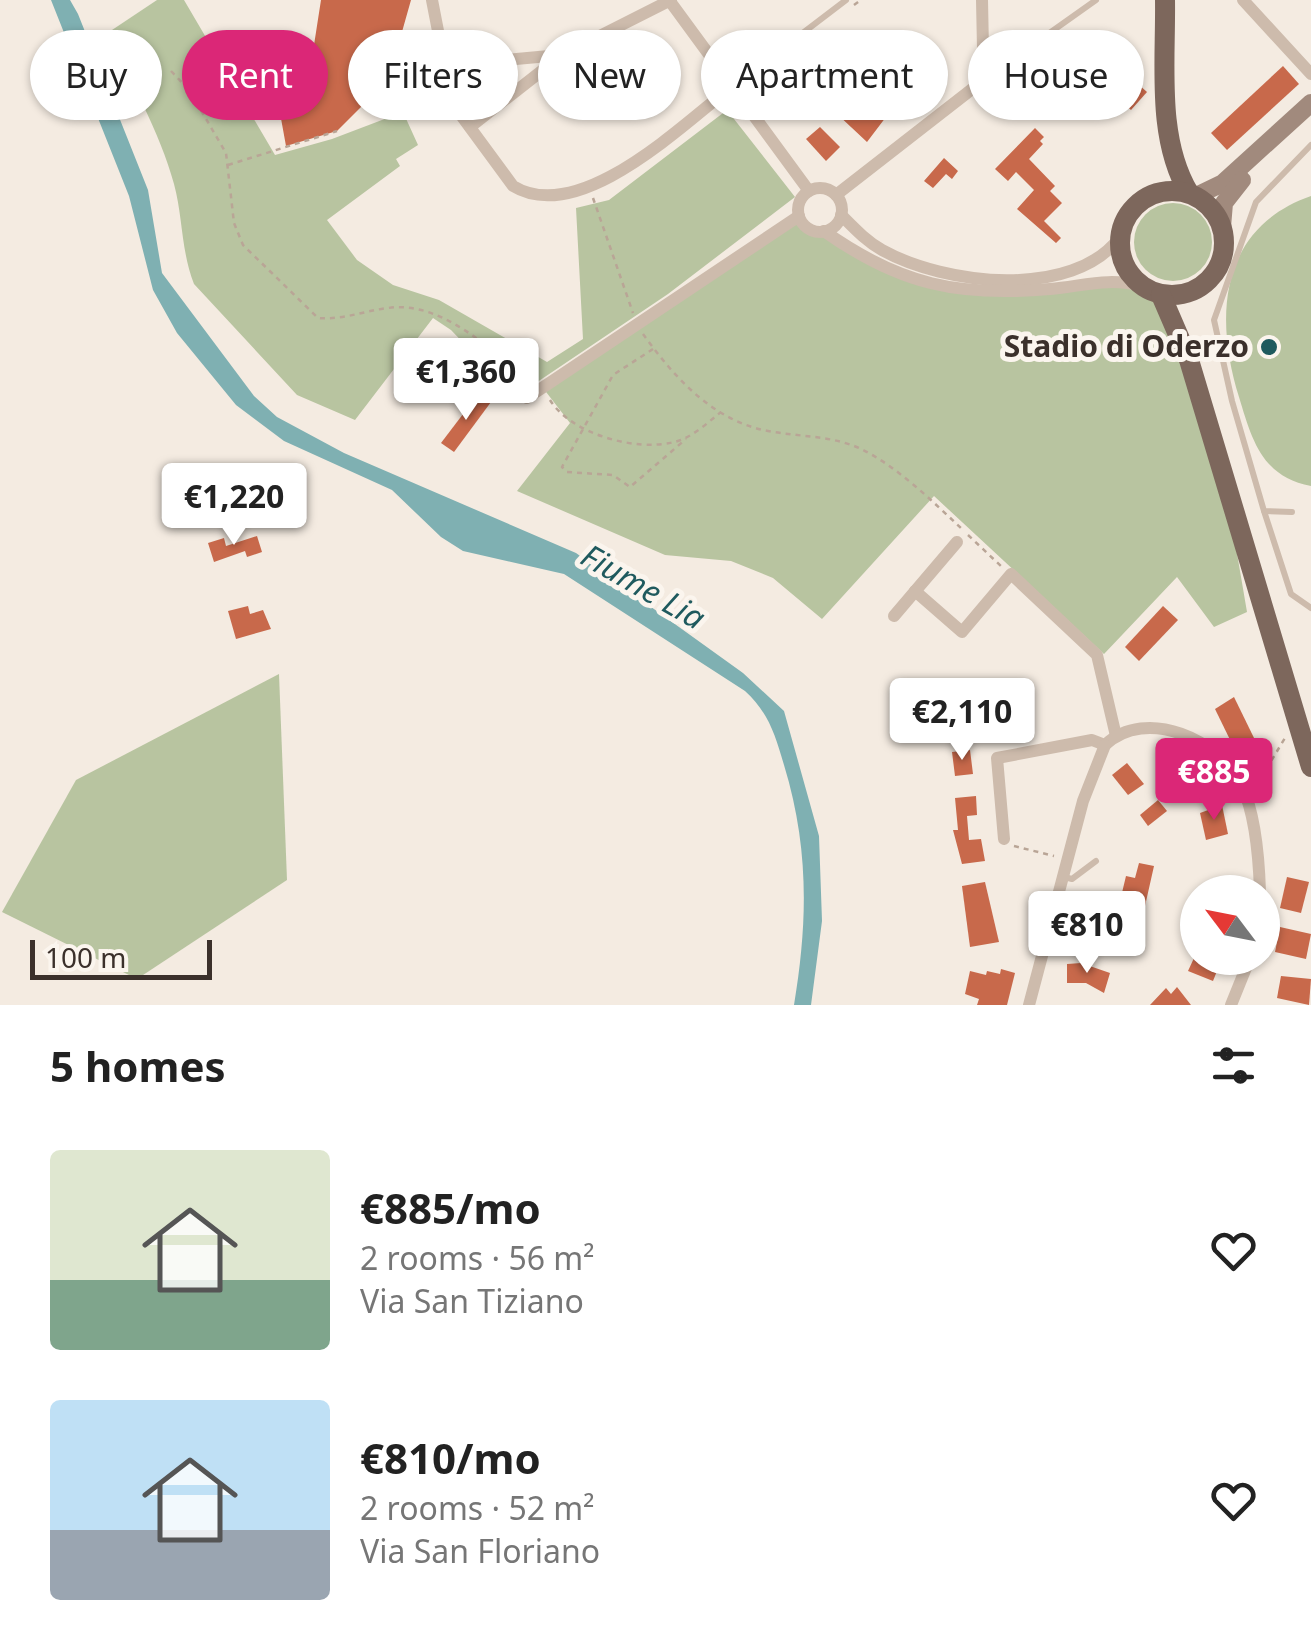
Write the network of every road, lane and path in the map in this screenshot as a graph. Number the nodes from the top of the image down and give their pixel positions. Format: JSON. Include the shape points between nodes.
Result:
{"nodes":[{"id":1,"x":432,"y":0,"type":"edge"},
{"id":2,"x":670,"y":0,"type":"edge"},
{"id":3,"x":846,"y":0,"type":"edge"},
{"id":4,"x":982,"y":0,"type":"edge"},
{"id":5,"x":1096,"y":0,"type":"edge"},
{"id":6,"x":1165,"y":0,"type":"edge"},
{"id":7,"x":1243,"y":0,"type":"edge"},
{"id":8,"x":437,"y":30,"type":"edge"},
{"id":9,"x":611,"y":30,"type":"edge"},
{"id":10,"x":807,"y":30,"type":"edge"},
{"id":11,"x":983,"y":30,"type":"edge"},
{"id":12,"x":1054,"y":30,"type":"edge"},
{"id":13,"x":701,"y":42,"type":"edge"},
{"id":14,"x":171,"y":71,"type":"dead end"},
{"id":15,"x":538,"y":74,"type":"edge"},
{"id":16,"x":1311,"y":74,"type":"edge"},
{"id":17,"x":968,"y":92,"type":"edge"},
{"id":18,"x":1311,"y":103,"type":"edge"},
{"id":19,"x":701,"y":111,"type":"edge"},
{"id":20,"x":1311,"y":117,"type":"edge"},
{"id":21,"x":465,"y":120,"type":"edge"},
{"id":22,"x":758,"y":120,"type":"edge"},
{"id":23,"x":470,"y":126,"type":"junction"},
{"id":24,"x":336,"y":131,"type":"dead end"},
{"id":25,"x":1168,"y":139,"type":"junction"},
{"id":26,"x":1311,"y":145,"type":"edge"},
{"id":27,"x":227,"y":165,"type":"junction"},
{"id":28,"x":589,"y":188,"type":"junction"},
{"id":29,"x":809,"y":191,"type":"junction"},
{"id":30,"x":836,"y":195,"type":"junction"},
{"id":31,"x":1192,"y":195,"type":"junction"},
{"id":32,"x":1150,"y":196,"type":"junction"},
{"id":33,"x":841,"y":215,"type":"junction"},
{"id":34,"x":800,"y":216,"type":"junction"},
{"id":35,"x":1222,"y":228,"type":"junction"},
{"id":36,"x":824,"y":231,"type":"junction"},
{"id":37,"x":1120,"y":237,"type":"junction"},
{"id":38,"x":1197,"y":290,"type":"junction"},
{"id":39,"x":1151,"y":291,"type":"junction"},
{"id":40,"x":637,"y":325,"type":"junction"},
{"id":41,"x":654,"y":348,"type":"junction"},
{"id":42,"x":1190,"y":360,"type":"junction"},
{"id":43,"x":543,"y":388,"type":"junction"},
{"id":44,"x":526,"y":398,"type":"dead end"},
{"id":45,"x":721,"y":412,"type":"junction"},
{"id":46,"x":586,"y":428,"type":"junction"},
{"id":47,"x":691,"y":434,"type":"junction"},
{"id":48,"x":1264,"y":511,"type":"junction"},
{"id":49,"x":1292,"y":512,"type":"dead end"},
{"id":50,"x":957,"y":542,"type":"dead end"},
{"id":51,"x":1011,"y":574,"type":"junction"},
{"id":52,"x":915,"y":591,"type":"junction"},
{"id":53,"x":1311,"y":608,"type":"edge"},
{"id":54,"x":894,"y":616,"type":"dead end"},
{"id":55,"x":1285,"y":738,"type":"dead end"},
{"id":56,"x":1111,"y":740,"type":"junction"},
{"id":57,"x":1311,"y":767,"type":"edge"},
{"id":58,"x":1256,"y":795,"type":"dead end"},
{"id":59,"x":1004,"y":839,"type":"joint"},
{"id":60,"x":1067,"y":860,"type":"junction"},
{"id":61,"x":1096,"y":861,"type":"dead end"},
{"id":62,"x":1259,"y":875,"type":"edge"},
{"id":63,"x":1063,"y":877,"type":"junction"},
{"id":64,"x":1243,"y":975,"type":"edge"},
{"id":65,"x":1030,"y":1005,"type":"edge"},
{"id":66,"x":1230,"y":1005,"type":"edge"}],
"edges":[{"from":1,"to":8,"type":"street"},
{"from":2,"to":9,"type":"street"},
{"from":2,"to":13,"type":"street"},
{"from":3,"to":10,"type":"lane"},
{"from":4,"to":11,"type":"street"},
{"from":5,"to":12,"type":"lane"},
{"from":6,"to":25,"type":"main road"},
{"from":7,"to":16,"type":"street"},
{"from":14,"to":27,"type":"path","via":[[212,126]]},
{"from":15,"to":23,"type":"street"},
{"from":17,"to":30,"type":"street"},
{"from":18,"to":31,"type":"street","via":[[1222,183]]},
{"from":19,"to":28,"type":"street","via":[[617,175]]},
{"from":20,"to":35,"type":"street","via":[[1228,194]]},
{"from":21,"to":23,"type":"street"},
{"from":22,"to":29,"type":"street"},
{"from":23,"to":28,"type":"street","via":[[519,190]]},
{"from":24,"to":27,"type":"path"},
{"from":25,"to":31,"type":"main road","via":[[1176,171]]},
{"from":25,"to":32,"type":"main road"},
{"from":26,"to":48,"type":"lane","via":[[1256,202],[1214,320]]},
{"from":27,"to":43,"type":"path","via":[[234,224],[244,245],[318,318],[421,309],[454,322]]},
{"from":28,"to":40,"type":"path"},
{"from":29,"to":30,"type":"street"},
{"from":29,"to":34,"type":"street"},
{"from":30,"to":33,"type":"street"},
{"from":31,"to":32,"type":"main road"},
{"from":31,"to":35,"type":"main road","via":[[1210,207]]},
{"from":32,"to":37,"type":"main road","via":[[1130,212]]},
{"from":33,"to":36,"type":"street"},
{"from":33,"to":37,"type":"street","via":[[866,240],[957,276],[1051,276],[1082,269]]},
{"from":34,"to":36,"type":"street","via":[[807,227]]},
{"from":34,"to":40,"type":"street"},
{"from":35,"to":38,"type":"main road","via":[[1219,267]]},
{"from":36,"to":39,"type":"street","via":[[877,266],[953,290],[992,294],[1099,280]]},
{"from":37,"to":39,"type":"main road","via":[[1124,264]]},
{"from":38,"to":39,"type":"main road"},
{"from":38,"to":42,"type":"main road","via":[[1188,321]]},
{"from":39,"to":42,"type":"main road"},
{"from":40,"to":41,"type":"path"},
{"from":40,"to":43,"type":"street"},
{"from":41,"to":45,"type":"path"},
{"from":41,"to":46,"type":"path","via":[[613,375]]},
{"from":42,"to":57,"type":"main road"},
{"from":43,"to":44,"type":"street"},
{"from":43,"to":46,"type":"path","via":[[553,406]]},
{"from":45,"to":47,"type":"path"},
{"from":45,"to":51,"type":"path","via":[[766,431],[823,436],[860,449],[924,495]]},
{"from":46,"to":47,"type":"path","via":[[650,443]]},
{"from":46,"to":47,"type":"path","via":[[562,467],[613,475],[630,487]]},
{"from":48,"to":49,"type":"lane"},
{"from":48,"to":53,"type":"lane","via":[[1291,594]]},
{"from":50,"to":52,"type":"street"},
{"from":51,"to":52,"type":"street","via":[[962,632]]},
{"from":51,"to":56,"type":"street","via":[[1097,655]]},
{"from":52,"to":54,"type":"street"},
{"from":55,"to":58,"type":"path","via":[[1258,779]]},
{"from":56,"to":59,"type":"street","via":[[998,758]]},
{"from":56,"to":60,"type":"street","via":[[1096,760]]},
{"from":56,"to":62,"type":"street","via":[[1169,729],[1210,750],[1242,784]]},
{"from":59,"to":60,"type":"path"},
{"from":60,"to":63,"type":"street"},
{"from":61,"to":63,"type":"lane","via":[[1072,879]]},
{"from":63,"to":65,"type":"street"},
{"from":64,"to":66,"type":"street"}]}
